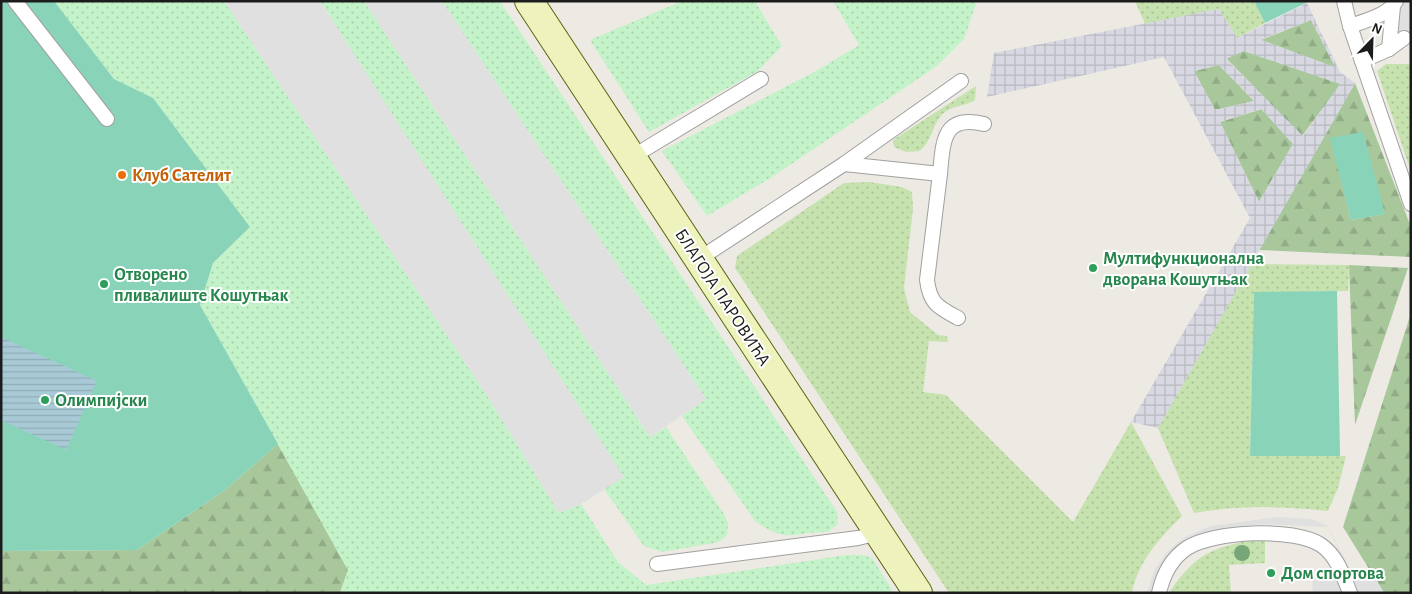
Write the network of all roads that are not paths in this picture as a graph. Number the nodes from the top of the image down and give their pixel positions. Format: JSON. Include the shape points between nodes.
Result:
{"nodes":[{"id":1,"x":14,"y":1,"type":"edge"},
{"id":2,"x":529,"y":1,"type":"edge"},
{"id":3,"x":1344,"y":1,"type":"edge"},
{"id":4,"x":1394,"y":4,"type":"edge"},
{"id":5,"x":1350,"y":26,"type":"junction"},
{"id":6,"x":1404,"y":38,"type":"dead end"},
{"id":7,"x":1389,"y":49,"type":"junction"},
{"id":8,"x":1362,"y":61,"type":"junction"},
{"id":9,"x":761,"y":79,"type":"dead end"},
{"id":10,"x":961,"y":82,"type":"dead end"},
{"id":11,"x":107,"y":119,"type":"dead end"},
{"id":12,"x":984,"y":124,"type":"dead end"},
{"id":13,"x":632,"y":158,"type":"junction"},
{"id":14,"x":844,"y":164,"type":"junction"},
{"id":15,"x":940,"y":174,"type":"junction"},
{"id":16,"x":1411,"y":204,"type":"edge"},
{"id":17,"x":698,"y":259,"type":"junction"},
{"id":18,"x":958,"y":318,"type":"dead end"},
{"id":19,"x":879,"y":533,"type":"junction"},
{"id":20,"x":657,"y":564,"type":"dead end"},
{"id":21,"x":918,"y":593,"type":"edge"},
{"id":22,"x":1159,"y":593,"type":"edge"},
{"id":23,"x":1350,"y":593,"type":"edge"}],
"edges":[{"from":1,"to":11,"type":"lane"},
{"from":2,"to":13,"type":"main road","name":"БЛАГОЈА ПАРОВИЋА"},
{"from":3,"to":5,"type":"lane"},
{"from":4,"to":5,"type":"lane","via":[[1370,20]]},
{"from":4,"to":7,"type":"lane"},
{"from":5,"to":8,"type":"lane"},
{"from":6,"to":7,"type":"lane"},
{"from":7,"to":8,"type":"lane"},
{"from":8,"to":16,"type":"lane"},
{"from":9,"to":13,"type":"lane"},
{"from":10,"to":14,"type":"lane"},
{"from":12,"to":15,"type":"lane","via":[[966,120],[957,122],[942,147]]},
{"from":13,"to":17,"type":"main road","name":"БЛАГОЈА ПАРОВИЋА"},
{"from":14,"to":15,"type":"lane"},
{"from":14,"to":17,"type":"lane"},
{"from":15,"to":18,"type":"lane","via":[[927,280],[929,295],[937,306]]},
{"from":17,"to":19,"type":"main road","name":"БЛАГОЈА ПАРОВИЋА"},
{"from":19,"to":20,"type":"lane"},
{"from":19,"to":21,"type":"main road","name":"БЛАГОЈА ПАРОВИЋА"},
{"from":22,"to":23,"type":"lane","via":[[1170,566],[1185,549],[1199,541],[1279,532],[1302,536],[1320,544],[1334,556]]}]}
